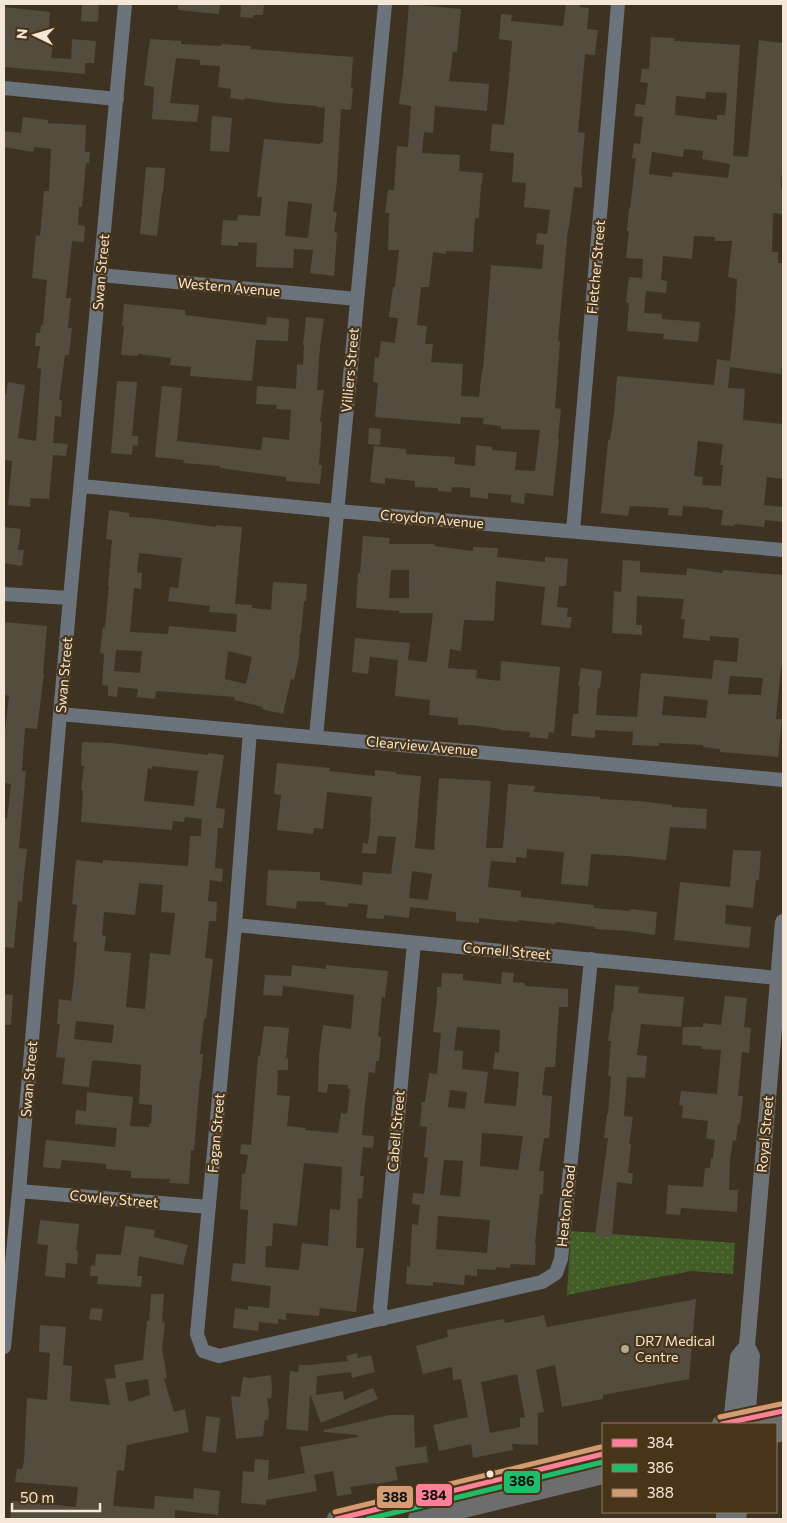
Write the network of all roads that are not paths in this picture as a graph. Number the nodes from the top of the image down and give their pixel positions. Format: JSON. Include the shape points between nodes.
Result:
{"nodes":[{"id":1,"x":125,"y":4,"type":"edge"},
{"id":2,"x":385,"y":4,"type":"edge"},
{"id":3,"x":618,"y":4,"type":"edge"},
{"id":4,"x":4,"y":88,"type":"edge"},
{"id":5,"x":117,"y":100,"type":"junction"},
{"id":6,"x":100,"y":275,"type":"junction"},
{"id":7,"x":357,"y":299,"type":"junction"},
{"id":8,"x":82,"y":486,"type":"junction"},
{"id":9,"x":338,"y":511,"type":"junction"},
{"id":10,"x":573,"y":531,"type":"junction"},
{"id":11,"x":783,"y":550,"type":"edge"},
{"id":12,"x":4,"y":594,"type":"edge"},
{"id":13,"x":70,"y":598,"type":"junction"},
{"id":14,"x":60,"y":714,"type":"junction"},
{"id":15,"x":250,"y":731,"type":"junction"},
{"id":16,"x":316,"y":736,"type":"junction"},
{"id":17,"x":783,"y":780,"type":"edge"},
{"id":18,"x":783,"y":922,"type":"edge"},
{"id":19,"x":235,"y":926,"type":"junction"},
{"id":20,"x":414,"y":943,"type":"junction"},
{"id":21,"x":591,"y":959,"type":"junction"},
{"id":22,"x":778,"y":978,"type":"junction"},
{"id":23,"x":19,"y":1191,"type":"junction"},
{"id":24,"x":209,"y":1208,"type":"junction"},
{"id":25,"x":383,"y":1319,"type":"junction"},
{"id":26,"x":4,"y":1347,"type":"edge"},
{"id":27,"x":783,"y":1411,"type":"edge"},
{"id":28,"x":736,"y":1423,"type":"edge"},
{"id":29,"x":602,"y":1454,"type":"edge"},
{"id":30,"x":602,"y":1474,"type":"edge"},
{"id":31,"x":337,"y":1519,"type":"edge"},
{"id":32,"x":418,"y":1519,"type":"edge"}],
"edges":[{"from":1,"to":5,"type":"street","name":"Swan Street"},
{"from":2,"to":7,"type":"street","name":"Villiers Street"},
{"from":3,"to":10,"type":"street","name":"Fletcher Street"},
{"from":4,"to":5,"type":"street"},
{"from":5,"to":6,"type":"street","name":"Swan Street"},
{"from":6,"to":7,"type":"street","name":"Western Avenue"},
{"from":6,"to":8,"type":"street","name":"Swan Street"},
{"from":7,"to":9,"type":"street","name":"Villiers Street"},
{"from":8,"to":9,"type":"street","name":"Croydon Avenue"},
{"from":8,"to":13,"type":"street","name":"Swan Street"},
{"from":9,"to":10,"type":"street","name":"Croydon Avenue"},
{"from":9,"to":16,"type":"street","name":"Villiers Street"},
{"from":10,"to":11,"type":"street","name":"Croydon Avenue"},
{"from":12,"to":13,"type":"street"},
{"from":13,"to":14,"type":"street","name":"Swan Street"},
{"from":14,"to":15,"type":"street","name":"Clearview Avenue"},
{"from":14,"to":23,"type":"street","name":"Swan Street"},
{"from":15,"to":16,"type":"street","name":"Clearview Avenue"},
{"from":15,"to":19,"type":"street","name":"Fagan Street"},
{"from":16,"to":17,"type":"street","name":"Clearview Avenue"},
{"from":18,"to":22,"type":"main road","name":"Royal Street"},
{"from":19,"to":20,"type":"street","name":"Cornell Street"},
{"from":19,"to":24,"type":"street","name":"Fagan Street"},
{"from":20,"to":21,"type":"street","name":"Cornell Street"},
{"from":20,"to":25,"type":"street","name":"Cabell Street","via":[[380,1299]]},
{"from":21,"to":22,"type":"street","name":"Cornell Street"},
{"from":21,"to":25,"type":"street","name":"Heaton Road","via":[[561,1259],[556,1273],[542,1282]]},
{"from":22,"to":28,"type":"main road","name":"Royal Street","via":[[746,1346],[738,1357]]},
{"from":23,"to":24,"type":"street","name":"Cowley Street"},
{"from":23,"to":26,"type":"street","name":"Swan Street"},
{"from":24,"to":25,"type":"street","name":"Fagan Street","via":[[197,1334],[203,1351],[219,1356]]},
{"from":27,"to":28,"type":"highway"},
{"from":29,"to":31,"type":"highway"},
{"from":30,"to":32,"type":"highway"}]}
